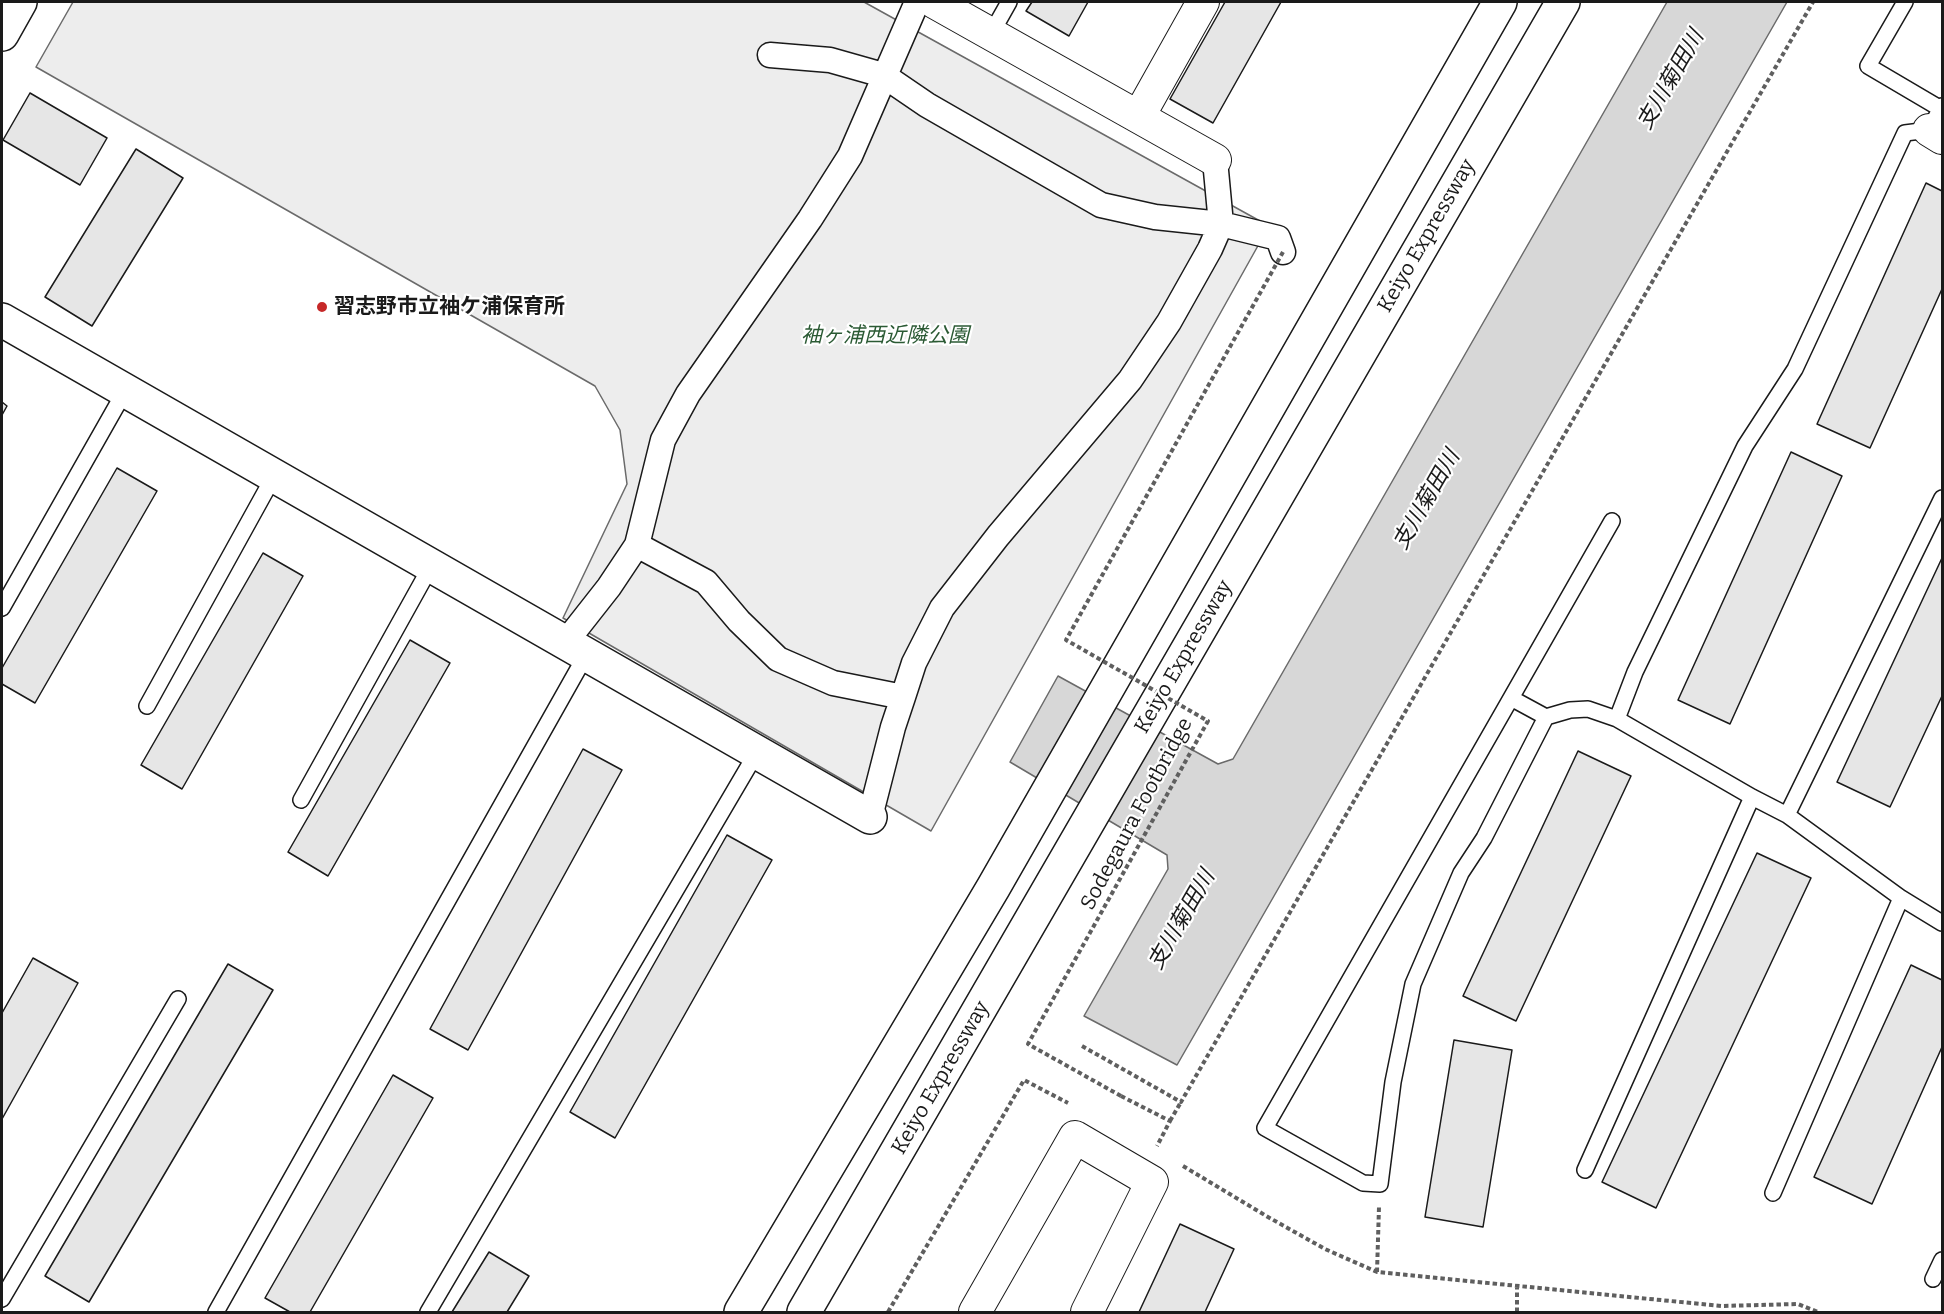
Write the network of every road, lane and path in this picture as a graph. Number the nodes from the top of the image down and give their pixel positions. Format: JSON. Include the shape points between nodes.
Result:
{"nodes":[{"id":1,"x":20,"y":2,"type":"edge"},
{"id":2,"x":917,"y":2,"type":"edge"},
{"id":3,"x":934,"y":2,"type":"edge"},
{"id":4,"x":1009,"y":2,"type":"edge"},
{"id":5,"x":1203,"y":2,"type":"edge"},
{"id":6,"x":1500,"y":2,"type":"edge"},
{"id":7,"x":1563,"y":2,"type":"edge"},
{"id":8,"x":1813,"y":2,"type":"edge"},
{"id":9,"x":1905,"y":2,"type":"edge"},
{"id":10,"x":2,"y":34,"type":"edge"},
{"id":11,"x":991,"y":34,"type":"junction"},
{"id":12,"x":770,"y":55,"type":"dead end"},
{"id":13,"x":883,"y":75,"type":"junction"},
{"id":14,"x":1139,"y":116,"type":"junction"},
{"id":15,"x":1939,"y":121,"type":"edge"},
{"id":16,"x":1215,"y":160,"type":"joint"},
{"id":17,"x":1221,"y":224,"type":"junction"},
{"id":18,"x":1283,"y":252,"type":"joint"},
{"id":19,"x":2,"y":320,"type":"edge"},
{"id":20,"x":125,"y":392,"type":"junction"},
{"id":21,"x":274,"y":476,"type":"junction"},
{"id":22,"x":1942,"y":498,"type":"edge"},
{"id":23,"x":1612,"y":521,"type":"dead end"},
{"id":24,"x":637,"y":545,"type":"junction"},
{"id":25,"x":431,"y":566,"type":"junction"},
{"id":26,"x":2,"y":608,"type":"edge"},
{"id":27,"x":576,"y":649,"type":"junction"},
{"id":28,"x":903,"y":697,"type":"junction"},
{"id":29,"x":1511,"y":698,"type":"junction"},
{"id":30,"x":147,"y":706,"type":"dead end"},
{"id":31,"x":1546,"y":717,"type":"junction"},
{"id":32,"x":1617,"y":719,"type":"junction"},
{"id":33,"x":757,"y":752,"type":"junction"},
{"id":34,"x":1752,"y":797,"type":"junction"},
{"id":35,"x":301,"y":800,"type":"dead end"},
{"id":36,"x":1787,"y":814,"type":"junction"},
{"id":37,"x":870,"y":817,"type":"joint"},
{"id":38,"x":1901,"y":898,"type":"junction"},
{"id":39,"x":1942,"y":923,"type":"edge"},
{"id":40,"x":178,"y":999,"type":"dead end"},
{"id":41,"x":1082,"y":1046,"type":"dead end"},
{"id":42,"x":1181,"y":1102,"type":"junction"},
{"id":43,"x":1074,"y":1107,"type":"dead end"},
{"id":44,"x":1170,"y":1121,"type":"junction"},
{"id":45,"x":1156,"y":1150,"type":"dead end"},
{"id":46,"x":1176,"y":1162,"type":"dead end"},
{"id":47,"x":1585,"y":1170,"type":"dead end"},
{"id":48,"x":1380,"y":1184,"type":"junction"},
{"id":49,"x":1773,"y":1193,"type":"dead end"},
{"id":50,"x":1942,"y":1260,"type":"edge"},
{"id":51,"x":1377,"y":1272,"type":"junction"},
{"id":52,"x":1933,"y":1279,"type":"dead end"},
{"id":53,"x":1517,"y":1286,"type":"junction"},
{"id":54,"x":2,"y":1299,"type":"edge"},
{"id":55,"x":216,"y":1312,"type":"edge"},
{"id":56,"x":428,"y":1312,"type":"edge"},
{"id":57,"x":741,"y":1312,"type":"edge"},
{"id":58,"x":804,"y":1312,"type":"edge"},
{"id":59,"x":888,"y":1312,"type":"edge"},
{"id":60,"x":975,"y":1312,"type":"edge"},
{"id":61,"x":1087,"y":1312,"type":"edge"},
{"id":62,"x":1517,"y":1312,"type":"edge"},
{"id":63,"x":1818,"y":1312,"type":"edge"}],
"edges":[{"from":1,"to":10,"type":"main road"},
{"from":2,"to":13,"type":"street"},
{"from":3,"to":11,"type":"street"},
{"from":4,"to":11,"type":"lane"},
{"from":5,"to":14,"type":"street"},
{"from":6,"to":57,"type":"main road","via":[[1035,814]]},
{"from":7,"to":58,"type":"main road","name":"Keiyo Expressway"},
{"from":8,"to":42,"type":"path"},
{"from":9,"to":15,"type":"lane","via":[[1868,66]]},
{"from":11,"to":14,"type":"street"},
{"from":12,"to":13,"type":"street","via":[[830,60]]},
{"from":13,"to":17,"type":"street","via":[[927,105],[1101,205],[1155,217]]},
{"from":13,"to":24,"type":"street","via":[[850,156],[688,394],[663,440]]},
{"from":14,"to":16,"type":"street"},
{"from":15,"to":32,"type":"lane","via":[[1905,133],[1795,369],[1745,446],[1635,672]]},
{"from":16,"to":17,"type":"street"},
{"from":17,"to":18,"type":"street","via":[[1278,238]]},
{"from":17,"to":28,"type":"street","via":[[1169,322],[1130,380],[942,608],[914,663]]},
{"from":18,"to":44,"type":"path","name":"Sodegaura Footbridge","bridge":true,"via":[[1066,640],[1208,721],[1028,1044]]},
{"from":19,"to":20,"type":"main road"},
{"from":20,"to":21,"type":"main road"},
{"from":20,"to":26,"type":"lane"},
{"from":21,"to":25,"type":"main road"},
{"from":21,"to":30,"type":"lane"},
{"from":22,"to":36,"type":"lane"},
{"from":23,"to":29,"type":"lane"},
{"from":24,"to":27,"type":"street"},
{"from":24,"to":28,"type":"street","via":[[706,582],[778,659],[833,683]]},
{"from":25,"to":27,"type":"main road"},
{"from":25,"to":35,"type":"lane"},
{"from":27,"to":33,"type":"main road"},
{"from":27,"to":55,"type":"lane"},
{"from":28,"to":37,"type":"street"},
{"from":29,"to":31,"type":"lane"},
{"from":29,"to":48,"type":"lane","via":[[1265,1128],[1363,1183]]},
{"from":31,"to":32,"type":"lane","via":[[1588,709]]},
{"from":31,"to":48,"type":"lane","via":[[1484,838],[1461,873],[1413,984],[1393,1082]]},
{"from":32,"to":34,"type":"lane"},
{"from":33,"to":37,"type":"main road"},
{"from":33,"to":56,"type":"lane"},
{"from":34,"to":36,"type":"lane"},
{"from":34,"to":47,"type":"lane"},
{"from":36,"to":38,"type":"lane"},
{"from":38,"to":39,"type":"lane"},
{"from":38,"to":49,"type":"lane"},
{"from":40,"to":54,"type":"lane"},
{"from":41,"to":42,"type":"path"},
{"from":42,"to":44,"type":"path"},
{"from":43,"to":59,"type":"path","via":[[1024,1080]]},
{"from":44,"to":45,"type":"path"},
{"from":46,"to":51,"type":"path","via":[[1316,1244]]},
{"from":48,"to":51,"type":"path"},
{"from":50,"to":52,"type":"lane"},
{"from":51,"to":53,"type":"path"},
{"from":53,"to":62,"type":"path"},
{"from":53,"to":63,"type":"path","via":[[1721,1306],[1798,1304]]},
{"from":60,"to":61,"type":"street","via":[[1075,1137],[1152,1182]]}]}
